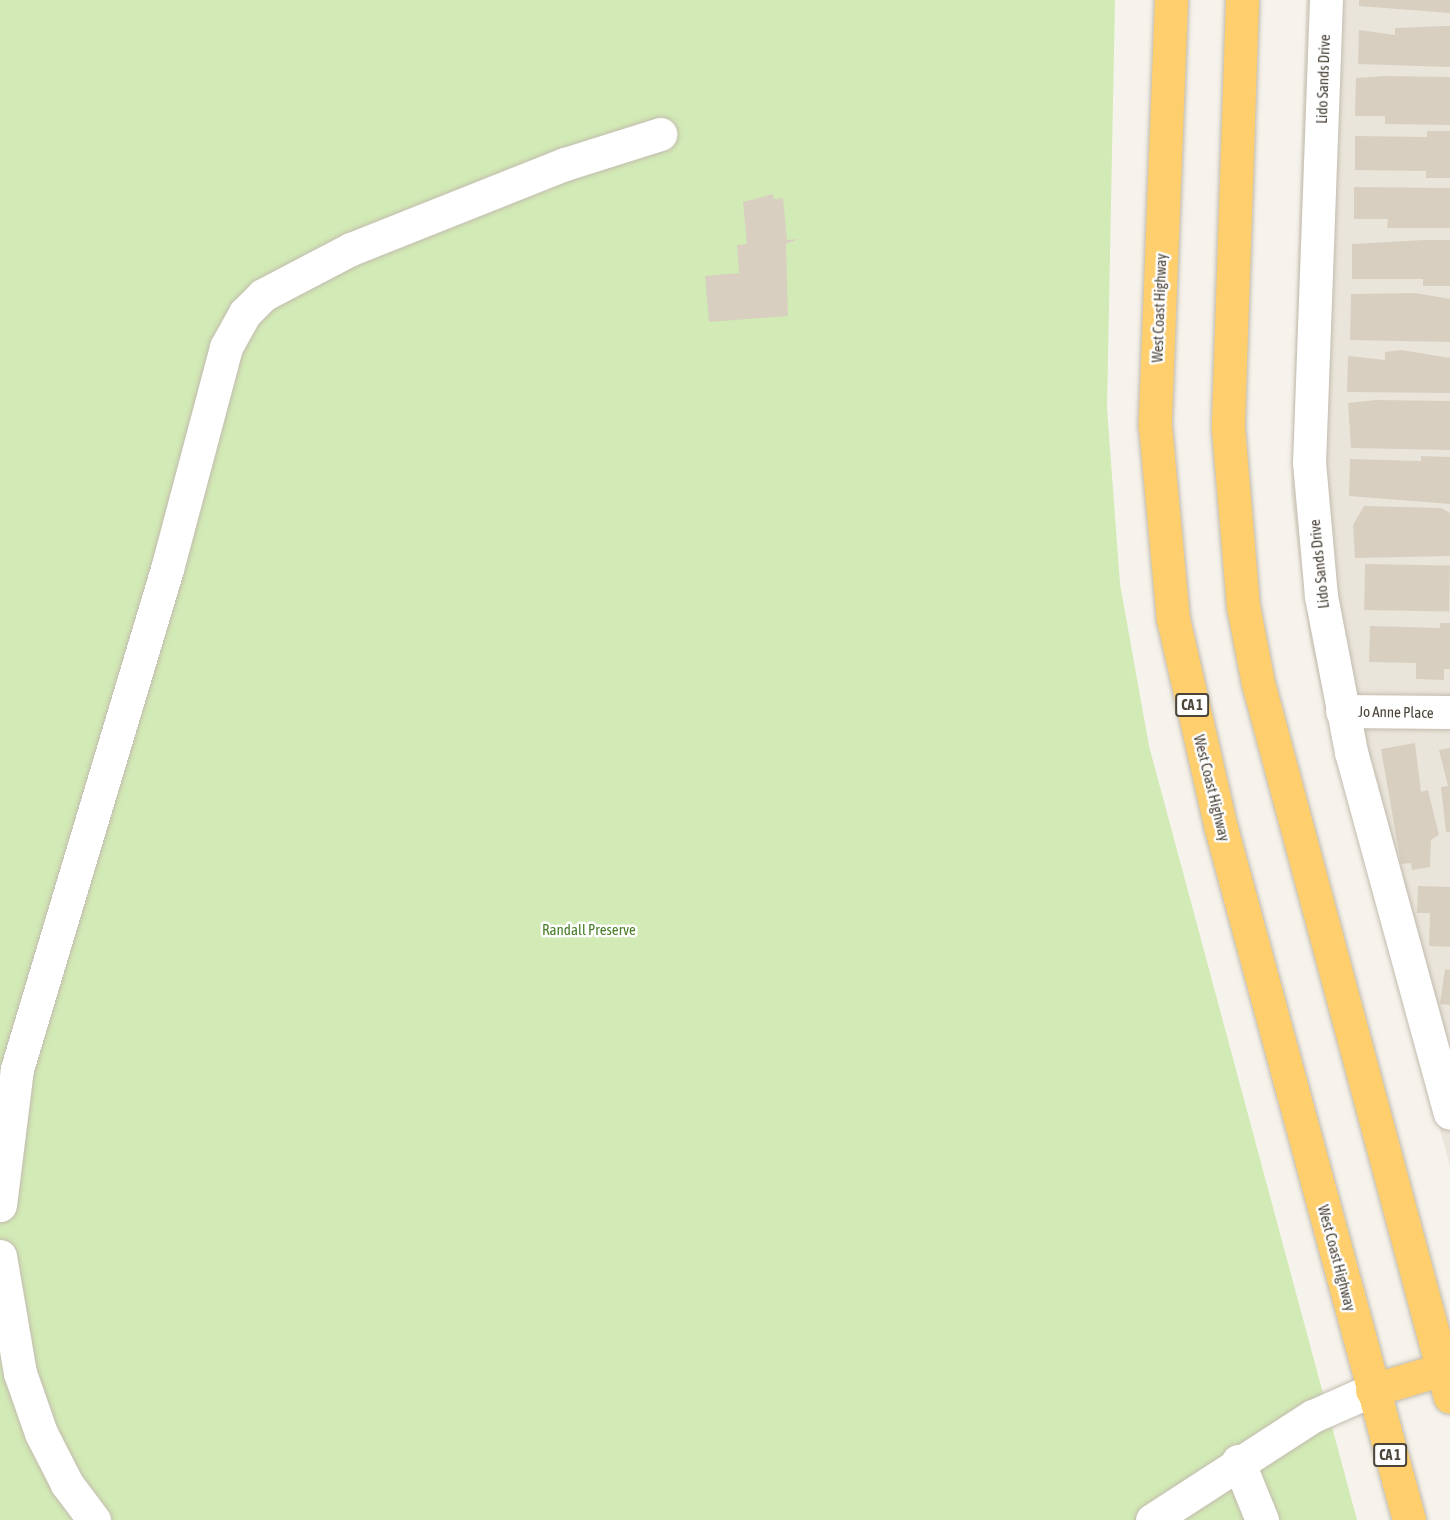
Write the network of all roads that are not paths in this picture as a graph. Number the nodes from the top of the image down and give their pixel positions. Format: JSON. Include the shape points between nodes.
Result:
{"nodes":[{"id":1,"x":1171,"y":0,"type":"edge"},
{"id":2,"x":1242,"y":0,"type":"edge"},
{"id":3,"x":1326,"y":0,"type":"edge"},
{"id":4,"x":660,"y":134,"type":"dead end"},
{"id":5,"x":1342,"y":711,"type":"junction"},
{"id":6,"x":1450,"y":712,"type":"edge"},
{"id":7,"x":1450,"y":1113,"type":"edge"},
{"id":8,"x":0,"y":1205,"type":"edge"},
{"id":9,"x":0,"y":1256,"type":"edge"},
{"id":10,"x":1446,"y":1383,"type":"edge"},
{"id":11,"x":1372,"y":1390,"type":"junction"},
{"id":12,"x":1238,"y":1461,"type":"junction"},
{"id":13,"x":94,"y":1520,"type":"edge"},
{"id":14,"x":1152,"y":1520,"type":"edge"},
{"id":15,"x":1262,"y":1520,"type":"edge"},
{"id":16,"x":1409,"y":1520,"type":"edge"}],
"edges":[{"from":1,"to":11,"type":"highway","name":"West Coast Highway","number":"CA 1","via":[[1155,426],[1173,619],[1221,828]]},
{"from":2,"to":10,"type":"highway","via":[[1228,428],[1244,606],[1270,730]]},
{"from":3,"to":5,"type":"street","name":"Lido Sands Drive","via":[[1309,462],[1321,596]]},
{"from":4,"to":8,"type":"street","via":[[565,164],[351,249],[263,295],[245,313],[226,347],[167,569],[17,1069]]},
{"from":5,"to":6,"type":"street","name":"Jo Anne Place"},
{"from":5,"to":7,"type":"street","name":"Lido Sands Drive"},
{"from":9,"to":13,"type":"street","via":[[20,1374],[51,1453]]},
{"from":10,"to":11,"type":"highway"},
{"from":11,"to":12,"type":"street","via":[[1313,1416]]},
{"from":11,"to":16,"type":"highway","name":"West Coast Highway","number":"CA 1"},
{"from":12,"to":14,"type":"street"},
{"from":12,"to":15,"type":"street"}]}
